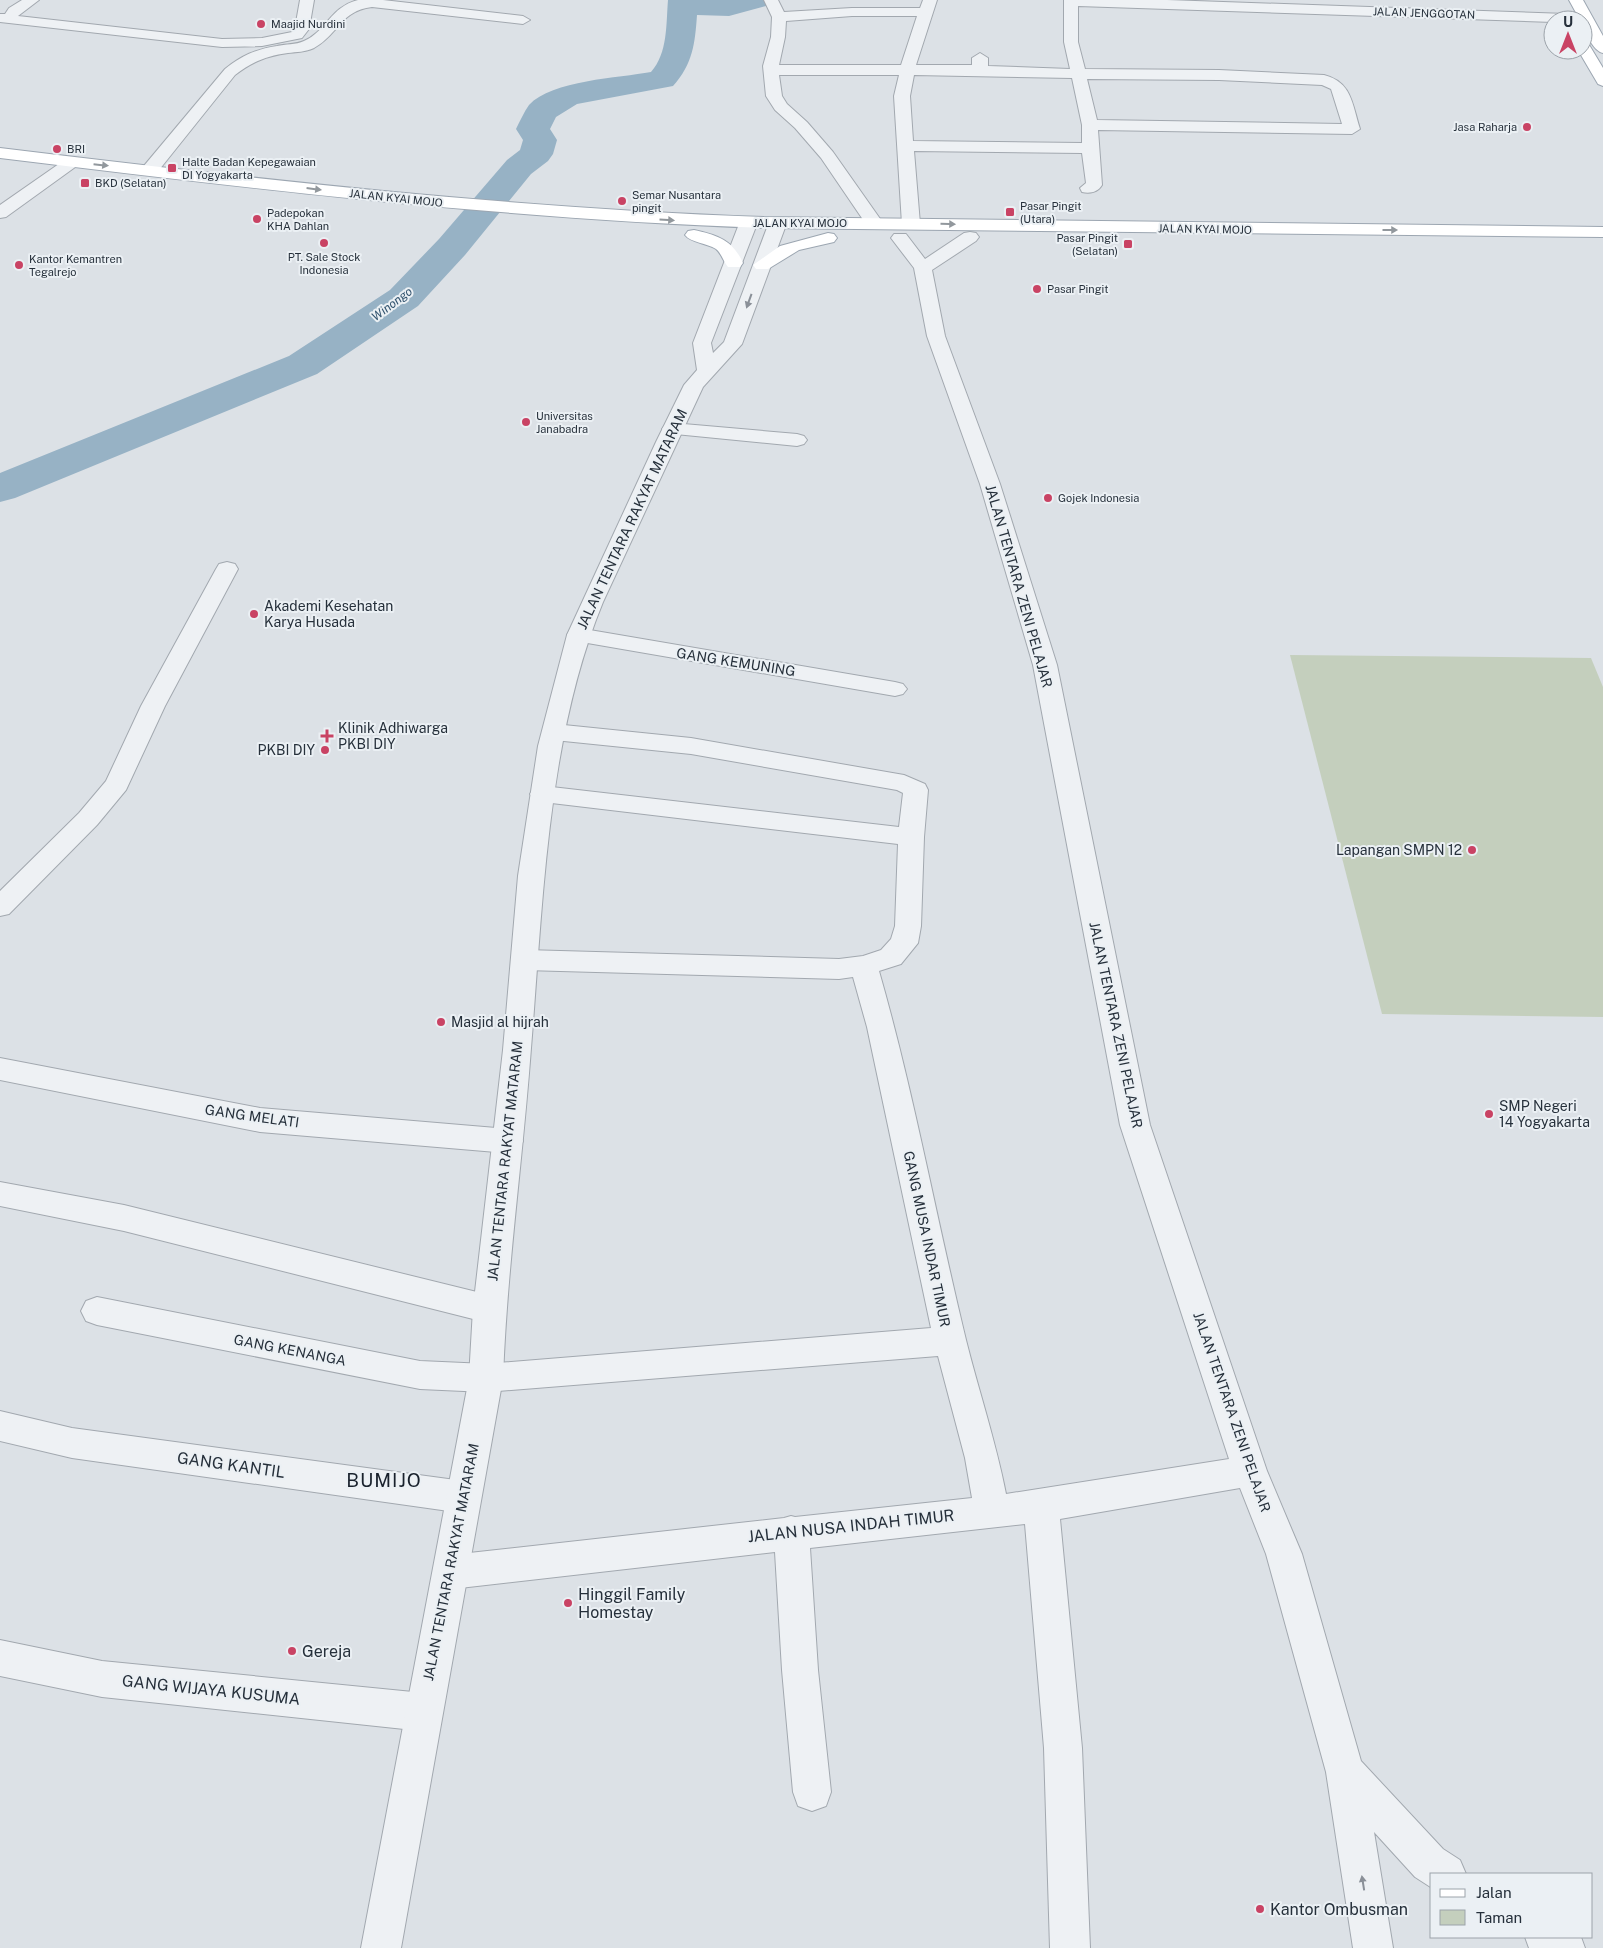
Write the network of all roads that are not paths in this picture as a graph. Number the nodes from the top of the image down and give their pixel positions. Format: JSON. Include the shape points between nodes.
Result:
{"nodes":[{"id":1,"x":32,"y":0,"type":"edge"},
{"id":2,"x":307,"y":0,"type":"edge"},
{"id":3,"x":771,"y":0,"type":"edge"},
{"id":4,"x":1576,"y":0,"type":"edge"},
{"id":5,"x":1071,"y":1,"type":"edge"},
{"id":6,"x":1183,"y":3,"type":"edge"},
{"id":7,"x":874,"y":6,"type":"edge"},
{"id":8,"x":929,"y":6,"type":"edge"},
{"id":9,"x":1543,"y":14,"type":"edge"},
{"id":10,"x":778,"y":16,"type":"junction"},
{"id":11,"x":5,"y":18,"type":"edge"},
{"id":12,"x":523,"y":20,"type":"dead end"},
{"id":13,"x":1603,"y":49,"type":"edge"},
{"id":14,"x":1591,"y":60,"type":"edge"},
{"id":15,"x":771,"y":70,"type":"junction"},
{"id":16,"x":907,"y":70,"type":"junction"},
{"id":17,"x":1076,"y":74,"type":"junction"},
{"id":18,"x":1603,"y":81,"type":"edge"},
{"id":19,"x":1090,"y":125,"type":"junction"},
{"id":20,"x":905,"y":146,"type":"junction"},
{"id":21,"x":1090,"y":148,"type":"junction"},
{"id":22,"x":0,"y":153,"type":"edge"},
{"id":23,"x":72,"y":162,"type":"junction"},
{"id":24,"x":0,"y":167,"type":"edge"},
{"id":25,"x":149,"y":170,"type":"junction"},
{"id":26,"x":56,"y":174,"type":"junction"},
{"id":27,"x":1088,"y":188,"type":"dead end"},
{"id":28,"x":422,"y":207,"type":"junction"},
{"id":29,"x":0,"y":213,"type":"edge"},
{"id":30,"x":581,"y":222,"type":"junction"},
{"id":31,"x":874,"y":223,"type":"junction"},
{"id":32,"x":911,"y":224,"type":"junction"},
{"id":33,"x":746,"y":230,"type":"junction"},
{"id":34,"x":774,"y":232,"type":"junction"},
{"id":35,"x":1603,"y":232,"type":"edge"},
{"id":36,"x":694,"y":235,"type":"junction"},
{"id":37,"x":1313,"y":236,"type":"junction"},
{"id":38,"x":970,"y":237,"type":"junction"},
{"id":39,"x":828,"y":238,"type":"junction"},
{"id":40,"x":900,"y":238,"type":"junction"},
{"id":41,"x":1603,"y":244,"type":"edge"},
{"id":42,"x":734,"y":263,"type":"junction"},
{"id":43,"x":762,"y":265,"type":"junction"},
{"id":44,"x":923,"y":268,"type":"junction"},
{"id":45,"x":707,"y":370,"type":"junction"},
{"id":46,"x":672,"y":429,"type":"junction"},
{"id":47,"x":797,"y":440,"type":"dead end"},
{"id":48,"x":228,"y":569,"type":"dead end"},
{"id":49,"x":578,"y":635,"type":"junction"},
{"id":50,"x":895,"y":688,"type":"dead end"},
{"id":51,"x":554,"y":732,"type":"junction"},
{"id":52,"x":543,"y":794,"type":"junction"},
{"id":53,"x":911,"y":836,"type":"junction"},
{"id":54,"x":0,"y":907,"type":"edge"},
{"id":55,"x":526,"y":960,"type":"junction"},
{"id":56,"x":864,"y":966,"type":"junction"},
{"id":57,"x":0,"y":1069,"type":"edge"},
{"id":58,"x":508,"y":1141,"type":"junction"},
{"id":59,"x":0,"y":1194,"type":"edge"},
{"id":60,"x":489,"y":1309,"type":"junction"},
{"id":61,"x":96,"y":1311,"type":"dead end"},
{"id":62,"x":950,"y":1341,"type":"junction"},
{"id":63,"x":486,"y":1378,"type":"junction"},
{"id":64,"x":0,"y":1426,"type":"edge"},
{"id":65,"x":1250,"y":1471,"type":"junction"},
{"id":66,"x":463,"y":1497,"type":"junction"},
{"id":67,"x":1040,"y":1506,"type":"junction"},
{"id":68,"x":992,"y":1511,"type":"junction"},
{"id":69,"x":791,"y":1532,"type":"junction"},
{"id":70,"x":451,"y":1572,"type":"junction"},
{"id":71,"x":0,"y":1658,"type":"edge"},
{"id":72,"x":423,"y":1712,"type":"junction"},
{"id":73,"x":1345,"y":1772,"type":"junction"},
{"id":74,"x":812,"y":1792,"type":"dead end"},
{"id":75,"x":1445,"y":1873,"type":"edge"},
{"id":76,"x":1547,"y":1938,"type":"edge"},
{"id":77,"x":382,"y":1948,"type":"edge"},
{"id":78,"x":1070,"y":1948,"type":"edge"},
{"id":79,"x":1373,"y":1948,"type":"edge"},
{"id":80,"x":1565,"y":1948,"type":"edge"}],
"edges":[{"from":1,"to":11,"type":"street"},
{"from":2,"to":11,"type":"street","via":[[302,29],[297,35],[250,43],[108,32]]},
{"from":3,"to":10,"type":"street"},
{"from":4,"to":13,"type":"main road"},
{"from":5,"to":6,"type":"street","name":"JALAN JENGGOTAN"},
{"from":5,"to":17,"type":"street","via":[[1071,42]]},
{"from":6,"to":9,"type":"street","name":"JALAN JENGGOTAN"},
{"from":7,"to":8,"type":"street"},
{"from":7,"to":10,"type":"street"},
{"from":8,"to":16,"type":"street"},
{"from":10,"to":15,"type":"street","via":[[778,37]]},
{"from":12,"to":25,"type":"street","via":[[372,3],[349,6],[314,43],[246,58],[230,72]]},
{"from":14,"to":18,"type":"main road"},
{"from":15,"to":16,"type":"street"},
{"from":15,"to":31,"type":"street","via":[[777,101],[827,155]]},
{"from":16,"to":17,"type":"street","via":[[980,64]]},
{"from":16,"to":20,"type":"street","via":[[902,96]]},
{"from":17,"to":19,"type":"street"},
{"from":17,"to":19,"type":"street","via":[[1324,80],[1338,88],[1352,129]]},
{"from":19,"to":21,"type":"street"},
{"from":20,"to":21,"type":"street"},
{"from":20,"to":32,"type":"street"},
{"from":21,"to":27,"type":"street","via":[[1094,185]]},
{"from":22,"to":23,"type":"main road","name":"JALAN KYAI MOJO"},
{"from":23,"to":25,"type":"main road","name":"JALAN KYAI MOJO","one_way":true},
{"from":23,"to":26,"type":"street"},
{"from":24,"to":26,"type":"main road","name":"JALAN KYAI MOJO"},
{"from":25,"to":28,"type":"main road","name":"JALAN KYAI MOJO","one_way":true},
{"from":26,"to":28,"type":"main road","name":"JALAN KYAI MOJO"},
{"from":26,"to":29,"type":"street"},
{"from":28,"to":30,"type":"main road","name":"JALAN KYAI MOJO"},
{"from":30,"to":33,"type":"main road","name":"JALAN KYAI MOJO","one_way":true},
{"from":30,"to":36,"type":"main road","name":"JALAN KYAI MOJO"},
{"from":31,"to":32,"type":"main road","name":"JALAN KYAI MOJO"},
{"from":31,"to":34,"type":"main road","name":"JALAN KYAI MOJO"},
{"from":32,"to":37,"type":"main road","name":"JALAN KYAI MOJO","one_way":true},
{"from":33,"to":34,"type":"main road","name":"JALAN KYAI MOJO"},
{"from":33,"to":36,"type":"main road","name":"JALAN KYAI MOJO"},
{"from":33,"to":42,"type":"street"},
{"from":34,"to":39,"type":"main road","name":"JALAN KYAI MOJO"},
{"from":34,"to":43,"type":"street","name":"JALAN TENTARA RAKYAT MATARAM"},
{"from":37,"to":35,"type":"main road","name":"JALAN KYAI MOJO","one_way":true},
{"from":36,"to":42,"type":"main road","via":[[720,243],[730,252]]},
{"from":37,"to":38,"type":"main road","name":"JALAN KYAI MOJO"},
{"from":37,"to":41,"type":"main road","name":"JALAN KYAI MOJO"},
{"from":38,"to":40,"type":"main road","name":"JALAN KYAI MOJO"},
{"from":38,"to":44,"type":"street"},
{"from":39,"to":40,"type":"main road","name":"JALAN KYAI MOJO"},
{"from":39,"to":43,"type":"main road","via":[[782,250]]},
{"from":40,"to":44,"type":"street"},
{"from":42,"to":45,"type":"street","via":[[702,343]]},
{"from":43,"to":45,"type":"street","name":"JALAN TENTARA RAKYAT MATARAM","one_way":true,"via":[[733,344]]},
{"from":44,"to":65,"type":"street","name":"JALAN TENTARA ZENI PELAJAR","via":[[936,336],[990,484],[1045,665],[1135,1125]]},
{"from":45,"to":46,"type":"street","name":"JALAN TENTARA RAKYAT MATARAM","via":[[694,385]]},
{"from":46,"to":47,"type":"street"},
{"from":46,"to":49,"type":"street","name":"JALAN TENTARA RAKYAT MATARAM"},
{"from":48,"to":54,"type":"street","via":[[153,706],[117,784],[88,819]]},
{"from":49,"to":50,"type":"street","name":"GANG KEMUNING"},
{"from":49,"to":51,"type":"street","name":"JALAN TENTARA RAKYAT MATARAM"},
{"from":51,"to":52,"type":"street","name":"JALAN TENTARA RAKYAT MATARAM"},
{"from":51,"to":53,"type":"street","via":[[691,746],[904,783],[916,790]]},
{"from":52,"to":53,"type":"street"},
{"from":52,"to":55,"type":"street","name":"JALAN TENTARA RAKYAT MATARAM","via":[[532,876]]},
{"from":53,"to":56,"type":"street","via":[[908,926],[904,943],[891,957]]},
{"from":55,"to":56,"type":"street","via":[[839,969]]},
{"from":55,"to":58,"type":"street","name":"JALAN TENTARA RAKYAT MATARAM"},
{"from":56,"to":62,"type":"street","name":"GANG MUSA INDAR TIMUR","via":[[881,1027]]},
{"from":57,"to":58,"type":"street","name":"GANG MELATI","via":[[260,1120]]},
{"from":58,"to":60,"type":"street","name":"JALAN TENTARA RAKYAT MATARAM"},
{"from":59,"to":60,"type":"street","via":[[124,1218]]},
{"from":60,"to":63,"type":"street","name":"JALAN TENTARA RAKYAT MATARAM"},
{"from":61,"to":63,"type":"street","name":"GANG KENANGA","via":[[420,1375]]},
{"from":62,"to":63,"type":"street","name":"GANG KENANGA"},
{"from":62,"to":68,"type":"street","name":"GANG MUSA INDAR TIMUR","via":[[982,1458]]},
{"from":63,"to":66,"type":"street","name":"JALAN TENTARA RAKYAT MATARAM"},
{"from":64,"to":66,"type":"street","name":"GANG KANTIL","via":[[72,1443]]},
{"from":65,"to":67,"type":"street","name":"JALAN NUSA INDAH TIMUR"},
{"from":65,"to":73,"type":"street","name":"JALAN TENTARA ZENI PELAJAR","via":[[1284,1554]]},
{"from":66,"to":70,"type":"street","name":"JALAN TENTARA RAKYAT MATARAM"},
{"from":67,"to":68,"type":"street","name":"JALAN NUSA INDAH TIMUR"},
{"from":67,"to":78,"type":"street","via":[[1056,1651]]},
{"from":68,"to":69,"type":"street","name":"JALAN NUSA INDAH TIMUR"},
{"from":69,"to":70,"type":"street","name":"JALAN NUSA INDAH TIMUR"},
{"from":69,"to":74,"type":"street"},
{"from":70,"to":72,"type":"street","name":"JALAN TENTARA RAKYAT MATARAM"},
{"from":71,"to":72,"type":"street","name":"GANG WIJAYA KUSUMA","via":[[102,1679]]},
{"from":72,"to":77,"type":"street","name":"JALAN TENTARA RAKYAT MATARAM"},
{"from":73,"to":75,"type":"street","via":[[1416,1849]]},
{"from":79,"to":73,"type":"street","name":"JALAN TENTARA ZENI PELAJAR","one_way":true},
{"from":76,"to":80,"type":"street"}]}
